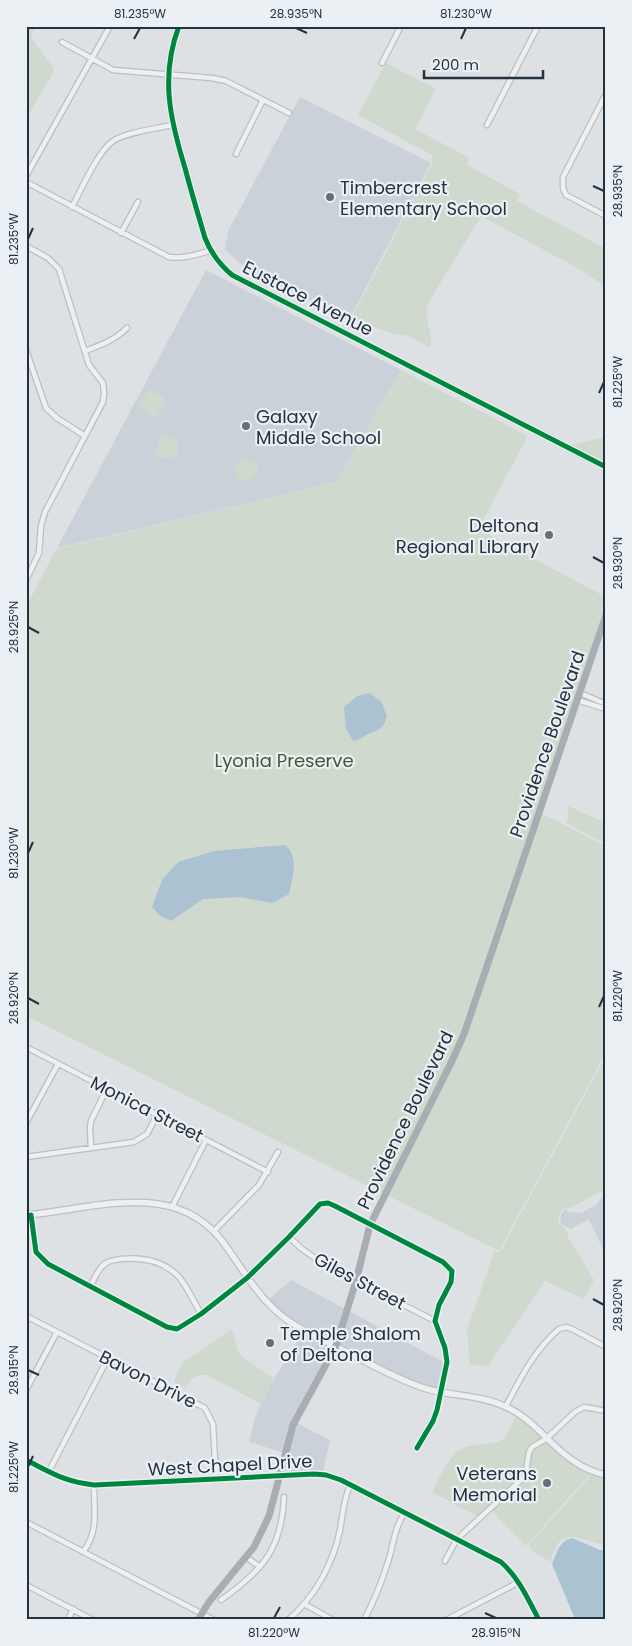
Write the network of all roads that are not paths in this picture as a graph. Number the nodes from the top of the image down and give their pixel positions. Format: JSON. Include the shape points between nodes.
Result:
{"nodes":[{"id":1,"x":110,"y":26,"type":"edge"},
{"id":2,"x":179,"y":26,"type":"edge"},
{"id":3,"x":401,"y":26,"type":"edge"},
{"id":4,"x":538,"y":26,"type":"edge"},
{"id":5,"x":62,"y":42,"type":"dead end"},
{"id":6,"x":91,"y":59,"type":"junction"},
{"id":7,"x":382,"y":63,"type":"dead end"},
{"id":8,"x":168,"y":74,"type":"junction"},
{"id":9,"x":606,"y":94,"type":"edge"},
{"id":10,"x":263,"y":100,"type":"junction"},
{"id":11,"x":288,"y":114,"type":"dead end"},
{"id":12,"x":172,"y":125,"type":"junction"},
{"id":13,"x":487,"y":125,"type":"dead end"},
{"id":14,"x":236,"y":154,"type":"dead end"},
{"id":15,"x":26,"y":176,"type":"edge"},
{"id":16,"x":26,"y":182,"type":"edge"},
{"id":17,"x":138,"y":202,"type":"dead end"},
{"id":18,"x":72,"y":207,"type":"junction"},
{"id":19,"x":606,"y":216,"type":"edge"},
{"id":20,"x":122,"y":233,"type":"junction"},
{"id":21,"x":26,"y":246,"type":"edge"},
{"id":22,"x":210,"y":250,"type":"junction"},
{"id":23,"x":127,"y":328,"type":"dead end"},
{"id":24,"x":26,"y":350,"type":"edge"},
{"id":25,"x":85,"y":351,"type":"junction"},
{"id":26,"x":85,"y":436,"type":"junction"},
{"id":27,"x":606,"y":467,"type":"edge"},
{"id":28,"x":26,"y":580,"type":"edge"},
{"id":29,"x":606,"y":615,"type":"edge"},
{"id":30,"x":578,"y":696,"type":"junction"},
{"id":31,"x":606,"y":704,"type":"edge"},
{"id":32,"x":606,"y":709,"type":"edge"},
{"id":33,"x":26,"y":1047,"type":"edge"},
{"id":34,"x":58,"y":1064,"type":"junction"},
{"id":35,"x":107,"y":1088,"type":"junction"},
{"id":36,"x":157,"y":1115,"type":"junction"},
{"id":37,"x":26,"y":1123,"type":"edge"},
{"id":38,"x":206,"y":1140,"type":"junction"},
{"id":39,"x":91,"y":1148,"type":"junction"},
{"id":40,"x":278,"y":1152,"type":"dead end"},
{"id":41,"x":26,"y":1157,"type":"edge"},
{"id":42,"x":268,"y":1172,"type":"junction"},
{"id":43,"x":172,"y":1206,"type":"junction"},
{"id":44,"x":29,"y":1215,"type":"edge"},
{"id":45,"x":370,"y":1225,"type":"junction"},
{"id":46,"x":214,"y":1231,"type":"junction"},
{"id":47,"x":290,"y":1237,"type":"junction"},
{"id":48,"x":247,"y":1278,"type":"junction"},
{"id":49,"x":356,"y":1281,"type":"junction"},
{"id":50,"x":91,"y":1286,"type":"junction"},
{"id":51,"x":200,"y":1314,"type":"junction"},
{"id":52,"x":26,"y":1316,"type":"edge"},
{"id":53,"x":435,"y":1321,"type":"junction"},
{"id":54,"x":57,"y":1332,"type":"junction"},
{"id":55,"x":336,"y":1346,"type":"junction"},
{"id":56,"x":606,"y":1347,"type":"edge"},
{"id":57,"x":108,"y":1358,"type":"junction"},
{"id":58,"x":26,"y":1390,"type":"edge"},
{"id":59,"x":440,"y":1391,"type":"junction"},
{"id":60,"x":506,"y":1406,"type":"junction"},
{"id":61,"x":606,"y":1411,"type":"edge"},
{"id":62,"x":546,"y":1439,"type":"junction"},
{"id":63,"x":417,"y":1448,"type":"dead end"},
{"id":64,"x":26,"y":1460,"type":"edge"},
{"id":65,"x":49,"y":1471,"type":"junction"},
{"id":66,"x":606,"y":1475,"type":"edge"},
{"id":67,"x":280,"y":1477,"type":"junction"},
{"id":68,"x":216,"y":1479,"type":"junction"},
{"id":69,"x":350,"y":1485,"type":"junction"},
{"id":70,"x":94,"y":1486,"type":"junction"},
{"id":71,"x":284,"y":1497,"type":"dead end"},
{"id":72,"x":404,"y":1512,"type":"junction"},
{"id":73,"x":26,"y":1522,"type":"edge"},
{"id":74,"x":457,"y":1539,"type":"junction"},
{"id":75,"x":83,"y":1552,"type":"junction"},
{"id":76,"x":246,"y":1557,"type":"junction"},
{"id":77,"x":445,"y":1562,"type":"dead end"},
{"id":78,"x":260,"y":1567,"type":"junction"},
{"id":79,"x":519,"y":1582,"type":"junction"},
{"id":80,"x":26,"y":1586,"type":"edge"},
{"id":81,"x":221,"y":1600,"type":"dead end"},
{"id":82,"x":304,"y":1604,"type":"junction"},
{"id":83,"x":73,"y":1609,"type":"junction"},
{"id":84,"x":200,"y":1616,"type":"edge"},
{"id":85,"x":68,"y":1620,"type":"edge"},
{"id":86,"x":93,"y":1620,"type":"edge"},
{"id":87,"x":214,"y":1620,"type":"edge"},
{"id":88,"x":288,"y":1620,"type":"edge"},
{"id":89,"x":333,"y":1620,"type":"edge"},
{"id":90,"x":364,"y":1620,"type":"edge"},
{"id":91,"x":446,"y":1620,"type":"edge"},
{"id":92,"x":539,"y":1620,"type":"edge"}],
"edges":[{"from":1,"to":6,"type":"street"},
{"from":2,"to":8,"type":"street","name":"Eustace Avenue"},
{"from":3,"to":7,"type":"street"},
{"from":4,"to":13,"type":"street"},
{"from":5,"to":6,"type":"street"},
{"from":6,"to":8,"type":"street","via":[[113,70]]},
{"from":6,"to":15,"type":"street"},
{"from":8,"to":10,"type":"street","via":[[226,81]]},
{"from":8,"to":12,"type":"street","name":"Eustace Avenue"},
{"from":9,"to":19,"type":"street","via":[[562,182],[566,195]]},
{"from":10,"to":11,"type":"street"},
{"from":10,"to":14,"type":"street"},
{"from":12,"to":18,"type":"street","via":[[113,141],[101,155]]},
{"from":12,"to":22,"type":"street","name":"Eustace Avenue"},
{"from":16,"to":18,"type":"street"},
{"from":17,"to":20,"type":"street"},
{"from":18,"to":20,"type":"street"},
{"from":20,"to":22,"type":"street","via":[[169,257],[189,257]]},
{"from":21,"to":25,"type":"street","via":[[48,258],[59,269]]},
{"from":22,"to":27,"type":"street","name":"Eustace Avenue","via":[[232,274]]},
{"from":23,"to":25,"type":"street","via":[[108,343]]},
{"from":24,"to":26,"type":"street","via":[[48,412]]},
{"from":25,"to":26,"type":"street","via":[[89,365],[103,382],[104,394]]},
{"from":26,"to":28,"type":"street","via":[[45,512],[39,553]]},
{"from":29,"to":30,"type":"main road","name":"Providence Boulevard"},
{"from":30,"to":31,"type":"street"},
{"from":30,"to":32,"type":"street"},
{"from":30,"to":45,"type":"main road","name":"Providence Boulevard","via":[[464,1034]]},
{"from":33,"to":34,"type":"street","name":"Monica Street"},
{"from":34,"to":35,"type":"street","name":"Monica Street"},
{"from":34,"to":37,"type":"street"},
{"from":35,"to":36,"type":"street","name":"Monica Street"},
{"from":35,"to":39,"type":"street","via":[[91,1121]]},
{"from":36,"to":38,"type":"street","name":"Monica Street"},
{"from":36,"to":39,"type":"street","via":[[147,1134],[138,1141]]},
{"from":38,"to":42,"type":"street","name":"Monica Street"},
{"from":38,"to":43,"type":"street"},
{"from":39,"to":41,"type":"street"},
{"from":40,"to":42,"type":"street"},
{"from":42,"to":46,"type":"street"},
{"from":43,"to":44,"type":"street","via":[[148,1201],[126,1202]]},
{"from":43,"to":46,"type":"street"},
{"from":44,"to":50,"type":"street","via":[[39,1256]]},
{"from":45,"to":47,"type":"street","via":[[324,1203],[314,1209]]},
{"from":45,"to":49,"type":"main road","name":"Providence Boulevard"},
{"from":45,"to":53,"type":"street","via":[[443,1262],[452,1271],[451,1282]]},
{"from":46,"to":48,"type":"street"},
{"from":47,"to":48,"type":"street"},
{"from":47,"to":49,"type":"street","name":"Giles Street","via":[[322,1263]]},
{"from":48,"to":51,"type":"street"},
{"from":48,"to":55,"type":"street","via":[[266,1301],[296,1326]]},
{"from":49,"to":53,"type":"street","name":"Giles Street"},
{"from":49,"to":55,"type":"main road","name":"Providence Boulevard"},
{"from":50,"to":51,"type":"street","via":[[167,1327],[177,1329]]},
{"from":50,"to":51,"type":"street","via":[[99,1269],[111,1260],[149,1260],[177,1275]]},
{"from":52,"to":54,"type":"street","name":"Bavon Drive"},
{"from":53,"to":59,"type":"street","via":[[447,1362]]},
{"from":54,"to":57,"type":"street","name":"Bavon Drive"},
{"from":54,"to":58,"type":"street"},
{"from":55,"to":59,"type":"street","via":[[396,1378]]},
{"from":55,"to":67,"type":"main road","name":"Providence Boulevard","via":[[293,1425]]},
{"from":56,"to":60,"type":"street","via":[[572,1329],[562,1329],[530,1363]]},
{"from":57,"to":65,"type":"street"},
{"from":57,"to":68,"type":"street","name":"Bavon Drive","via":[[205,1408],[213,1424]]},
{"from":59,"to":60,"type":"street"},
{"from":59,"to":63,"type":"street","via":[[433,1421]]},
{"from":60,"to":62,"type":"street"},
{"from":61,"to":62,"type":"street","via":[[584,1407]]},
{"from":62,"to":66,"type":"street","via":[[581,1467]]},
{"from":62,"to":74,"type":"street","via":[[529,1452],[522,1479]]},
{"from":64,"to":65,"type":"street","name":"West Chapel Drive"},
{"from":65,"to":70,"type":"street","name":"West Chapel Drive","via":[[75,1483]]},
{"from":67,"to":68,"type":"street","name":"West Chapel Drive"},
{"from":67,"to":69,"type":"street","name":"West Chapel Drive","via":[[319,1474]]},
{"from":67,"to":76,"type":"main road","name":"Providence Boulevard","via":[[269,1516]]},
{"from":68,"to":70,"type":"street","name":"West Chapel Drive"},
{"from":69,"to":72,"type":"street","name":"West Chapel Drive"},
{"from":69,"to":82,"type":"street","via":[[344,1499],[336,1546],[326,1572]]},
{"from":70,"to":75,"type":"street","via":[[95,1524],[92,1538]]},
{"from":71,"to":78,"type":"street","via":[[284,1513],[276,1540]]},
{"from":72,"to":74,"type":"street","name":"West Chapel Drive"},
{"from":72,"to":90,"type":"street","via":[[381,1583]]},
{"from":73,"to":75,"type":"street"},
{"from":74,"to":77,"type":"street"},
{"from":74,"to":79,"type":"street","name":"West Chapel Drive","via":[[501,1562]]},
{"from":75,"to":84,"type":"street"},
{"from":76,"to":78,"type":"street"},
{"from":76,"to":84,"type":"main road","name":"Providence Boulevard"},
{"from":78,"to":81,"type":"street"},
{"from":79,"to":91,"type":"street"},
{"from":79,"to":92,"type":"street","name":"West Chapel Drive"},
{"from":80,"to":83,"type":"street"},
{"from":82,"to":88,"type":"street"},
{"from":82,"to":89,"type":"street"},
{"from":83,"to":85,"type":"street"},
{"from":83,"to":86,"type":"street"},
{"from":84,"to":87,"type":"street"}]}
